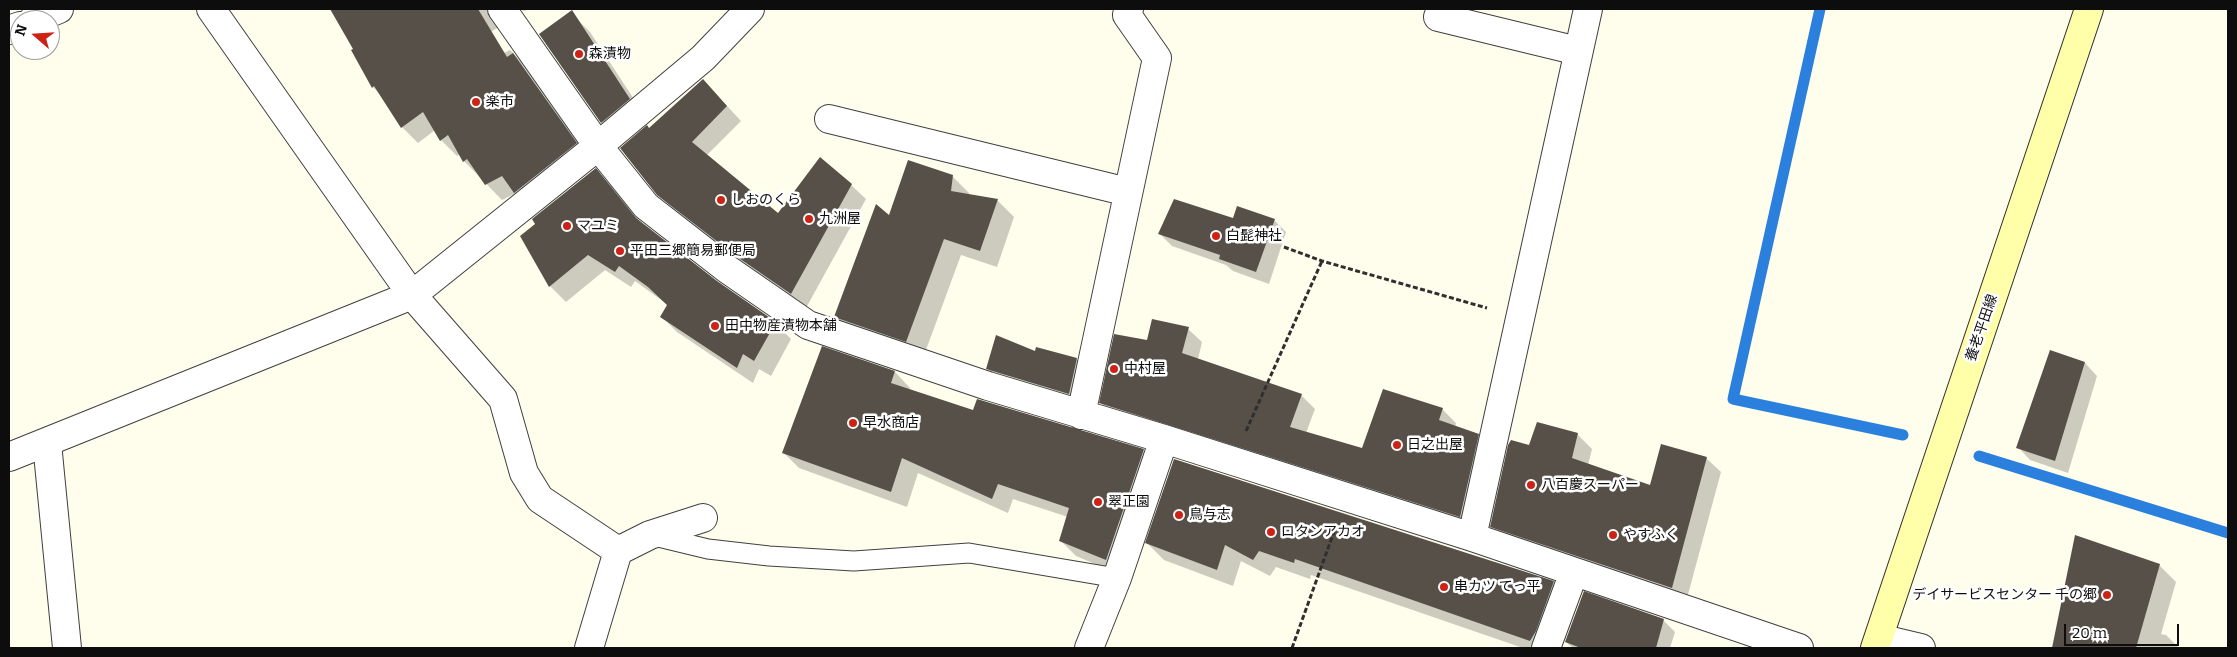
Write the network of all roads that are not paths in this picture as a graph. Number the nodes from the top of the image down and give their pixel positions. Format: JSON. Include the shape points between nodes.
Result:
{"nodes":[{"id":1,"x":211,"y":9,"type":"edge"},
{"id":2,"x":502,"y":9,"type":"edge"},
{"id":3,"x":750,"y":9,"type":"edge"},
{"id":4,"x":1129,"y":9,"type":"edge"},
{"id":5,"x":1588,"y":9,"type":"edge"},
{"id":6,"x":2089,"y":9,"type":"edge"},
{"id":7,"x":1438,"y":16,"type":"dead end"},
{"id":8,"x":1578,"y":51,"type":"junction"},
{"id":9,"x":829,"y":119,"type":"dead end"},
{"id":10,"x":598,"y":146,"type":"junction"},
{"id":11,"x":1128,"y":192,"type":"junction"},
{"id":12,"x":412,"y":295,"type":"junction"},
{"id":13,"x":1081,"y":415,"type":"junction"},
{"id":14,"x":1164,"y":440,"type":"junction"},
{"id":15,"x":47,"y":443,"type":"junction"},
{"id":16,"x":9,"y":457,"type":"edge"},
{"id":17,"x":703,"y":518,"type":"dead end"},
{"id":18,"x":650,"y":535,"type":"junction"},
{"id":19,"x":1472,"y":537,"type":"junction"},
{"id":20,"x":618,"y":551,"type":"junction"},
{"id":21,"x":1574,"y":572,"type":"junction"},
{"id":22,"x":1117,"y":578,"type":"junction"},
{"id":23,"x":1877,"y":643,"type":"edge"},
{"id":24,"x":67,"y":648,"type":"edge"},
{"id":25,"x":589,"y":648,"type":"edge"},
{"id":26,"x":1089,"y":648,"type":"edge"},
{"id":27,"x":1546,"y":648,"type":"edge"},
{"id":28,"x":1799,"y":648,"type":"edge"},
{"id":29,"x":1922,"y":648,"type":"edge"}],
"edges":[{"from":1,"to":12,"type":"street"},
{"from":2,"to":10,"type":"street"},
{"from":3,"to":10,"type":"street","via":[[703,58]]},
{"from":4,"to":11,"type":"street","via":[[1128,15],[1157,58]]},
{"from":5,"to":8,"type":"street"},
{"from":6,"to":23,"type":"main road","name":"養老平田線"},
{"from":7,"to":8,"type":"street"},
{"from":8,"to":19,"type":"street"},
{"from":9,"to":11,"type":"street"},
{"from":10,"to":12,"type":"street"},
{"from":10,"to":13,"type":"street","via":[[646,206],[726,269],[808,325]]},
{"from":11,"to":13,"type":"street"},
{"from":12,"to":15,"type":"street"},
{"from":12,"to":20,"type":"street","via":[[503,399],[524,473],[540,500]]},
{"from":13,"to":14,"type":"street"},
{"from":14,"to":19,"type":"street"},
{"from":14,"to":22,"type":"street"},
{"from":15,"to":16,"type":"street"},
{"from":15,"to":24,"type":"street"},
{"from":17,"to":18,"type":"street"},
{"from":18,"to":20,"type":"street"},
{"from":18,"to":22,"type":"lane","via":[[708,549],[854,561],[969,553]]},
{"from":19,"to":21,"type":"street"},
{"from":20,"to":25,"type":"street"},
{"from":21,"to":27,"type":"street"},
{"from":21,"to":28,"type":"street"},
{"from":22,"to":26,"type":"street"},
{"from":23,"to":29,"type":"street"}]}
